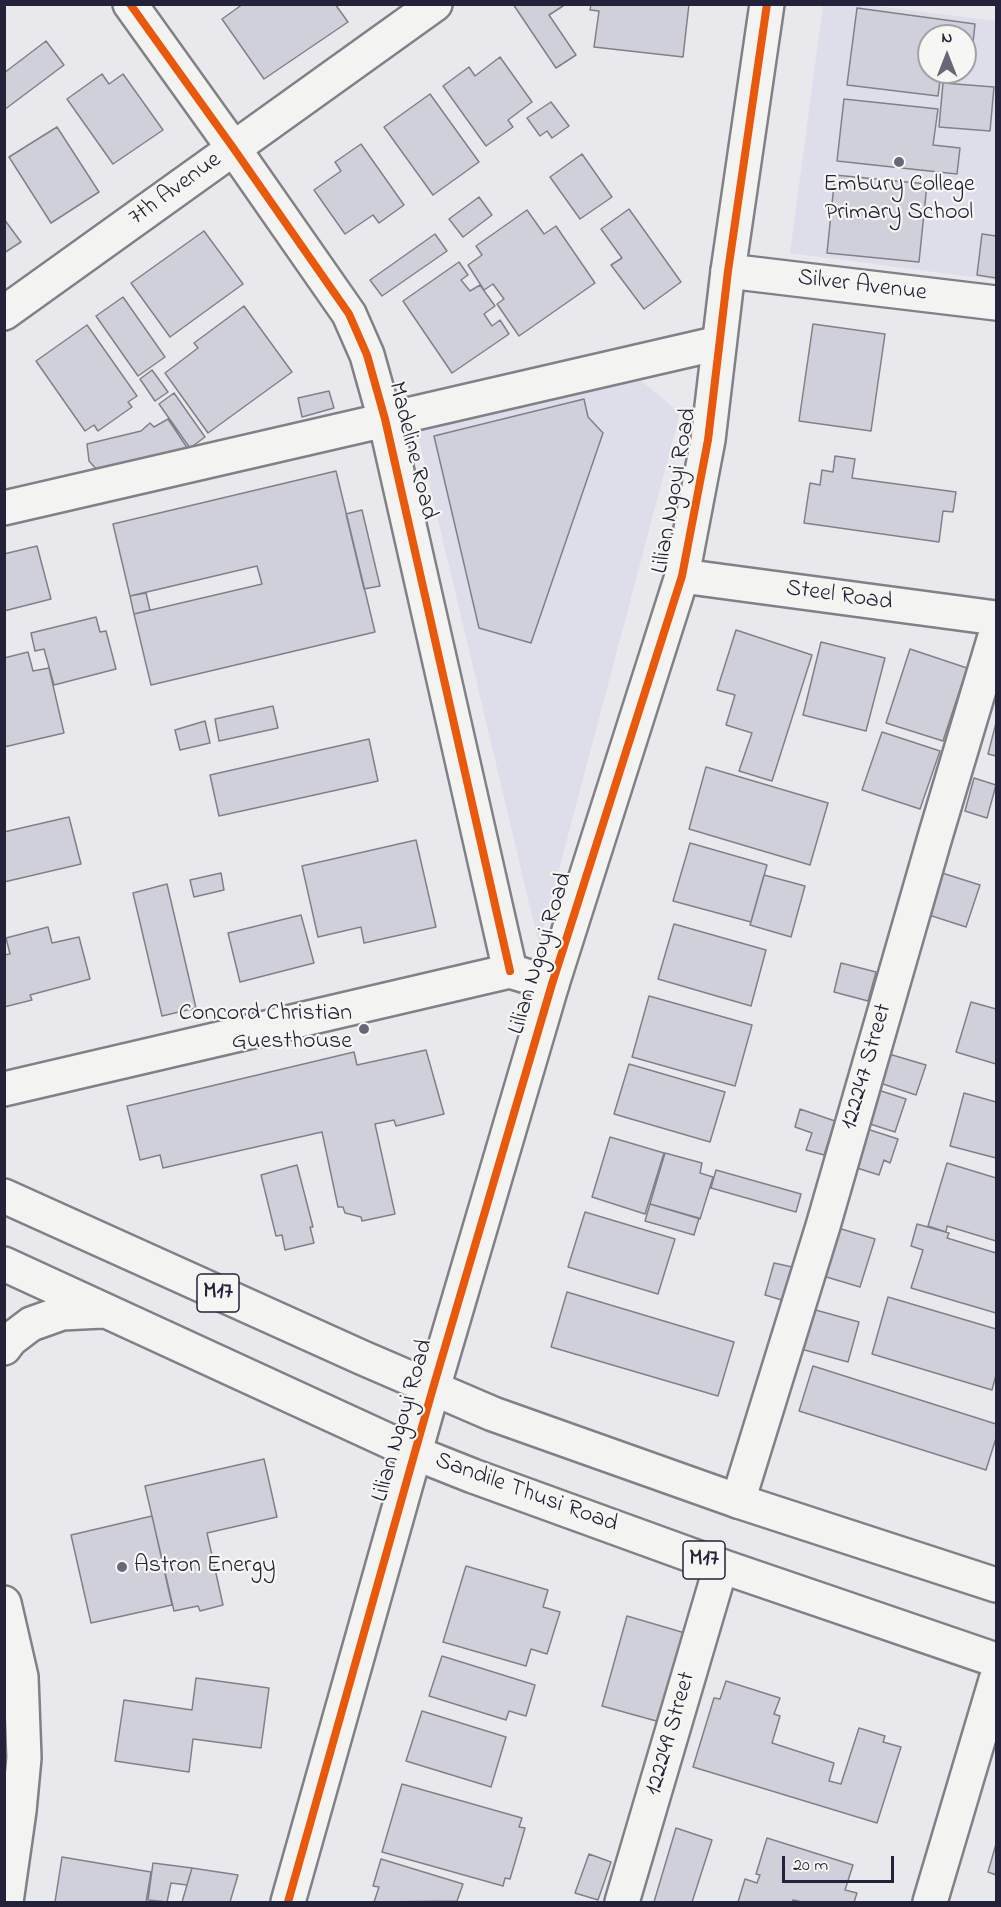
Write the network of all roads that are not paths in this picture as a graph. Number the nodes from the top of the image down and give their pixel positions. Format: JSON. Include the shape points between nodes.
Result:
{"nodes":[{"id":1,"x":130,"y":4,"type":"edge"},
{"id":2,"x":435,"y":4,"type":"edge"},
{"id":3,"x":767,"y":4,"type":"edge"},
{"id":4,"x":234,"y":149,"type":"junction"},
{"id":5,"x":728,"y":271,"type":"junction"},
{"id":6,"x":996,"y":303,"type":"edge"},
{"id":7,"x":4,"y":313,"type":"edge"},
{"id":8,"x":719,"y":343,"type":"junction"},
{"id":9,"x":385,"y":419,"type":"junction"},
{"id":10,"x":4,"y":508,"type":"edge"},
{"id":11,"x":682,"y":576,"type":"junction"},
{"id":12,"x":996,"y":618,"type":"edge"},
{"id":13,"x":996,"y":633,"type":"edge"},
{"id":14,"x":510,"y":971,"type":"junction"},
{"id":15,"x":552,"y":984,"type":"junction"},
{"id":16,"x":4,"y":1089,"type":"edge"},
{"id":17,"x":4,"y":1196,"type":"edge"},
{"id":18,"x":4,"y":1264,"type":"edge"},
{"id":19,"x":107,"y":1311,"type":"junction"},
{"id":20,"x":4,"y":1348,"type":"edge"},
{"id":21,"x":433,"y":1388,"type":"junction"},
{"id":22,"x":415,"y":1453,"type":"junction"},
{"id":23,"x":738,"y":1500,"type":"junction"},
{"id":24,"x":722,"y":1566,"type":"junction"},
{"id":25,"x":996,"y":1585,"type":"edge"},
{"id":26,"x":4,"y":1603,"type":"edge"},
{"id":27,"x":996,"y":1660,"type":"edge"},
{"id":28,"x":13,"y":1679,"type":"edge"},
{"id":29,"x":996,"y":1680,"type":"edge"},
{"id":30,"x":6,"y":1902,"type":"edge"},
{"id":31,"x":288,"y":1902,"type":"edge"},
{"id":32,"x":622,"y":1902,"type":"edge"},
{"id":33,"x":930,"y":1902,"type":"edge"}],
"edges":[{"from":1,"to":4,"type":"street","name":"Madeline Road"},
{"from":2,"to":4,"type":"street","name":"7th Avenue"},
{"from":3,"to":5,"type":"street","name":"Lilian Ngoyi Road"},
{"from":4,"to":7,"type":"street","name":"7th Avenue"},
{"from":4,"to":9,"type":"street","name":"Madeline Road","via":[[349,314],[367,355]]},
{"from":5,"to":6,"type":"street","name":"Silver Avenue"},
{"from":5,"to":8,"type":"street","name":"Lilian Ngoyi Road"},
{"from":8,"to":9,"type":"street"},
{"from":8,"to":11,"type":"street","name":"Lilian Ngoyi Road","via":[[708,440]]},
{"from":9,"to":10,"type":"street"},
{"from":9,"to":14,"type":"street","name":"Madeline Road"},
{"from":11,"to":12,"type":"street","name":"Steel Road"},
{"from":11,"to":15,"type":"street","name":"Lilian Ngoyi Road"},
{"from":13,"to":23,"type":"street","name":"122247 Street"},
{"from":14,"to":15,"type":"street"},
{"from":14,"to":16,"type":"street"},
{"from":15,"to":21,"type":"street","name":"Lilian Ngoyi Road"},
{"from":17,"to":21,"type":"street","number":"M17"},
{"from":18,"to":19,"type":"street","name":"Sandile Thusi Road","number":"M17"},
{"from":19,"to":20,"type":"street","via":[[62,1313],[32,1324]]},
{"from":19,"to":22,"type":"street","name":"Sandile Thusi Road","number":"M17"},
{"from":21,"to":22,"type":"street","name":"Lilian Ngoyi Road"},
{"from":21,"to":23,"type":"street","number":"M17","via":[[494,1414]]},
{"from":22,"to":24,"type":"street","name":"Sandile Thusi Road","number":"M17"},
{"from":22,"to":31,"type":"street","name":"Lilian Ngoyi Road"},
{"from":23,"to":25,"type":"street","number":"M17"},
{"from":24,"to":27,"type":"street","name":"Sandile Thusi Road","number":"M17"},
{"from":24,"to":32,"type":"street","name":"122249 Street"},
{"from":26,"to":28,"type":"street"},
{"from":28,"to":30,"type":"street","via":[[24,1758]]},
{"from":29,"to":33,"type":"street"}]}
